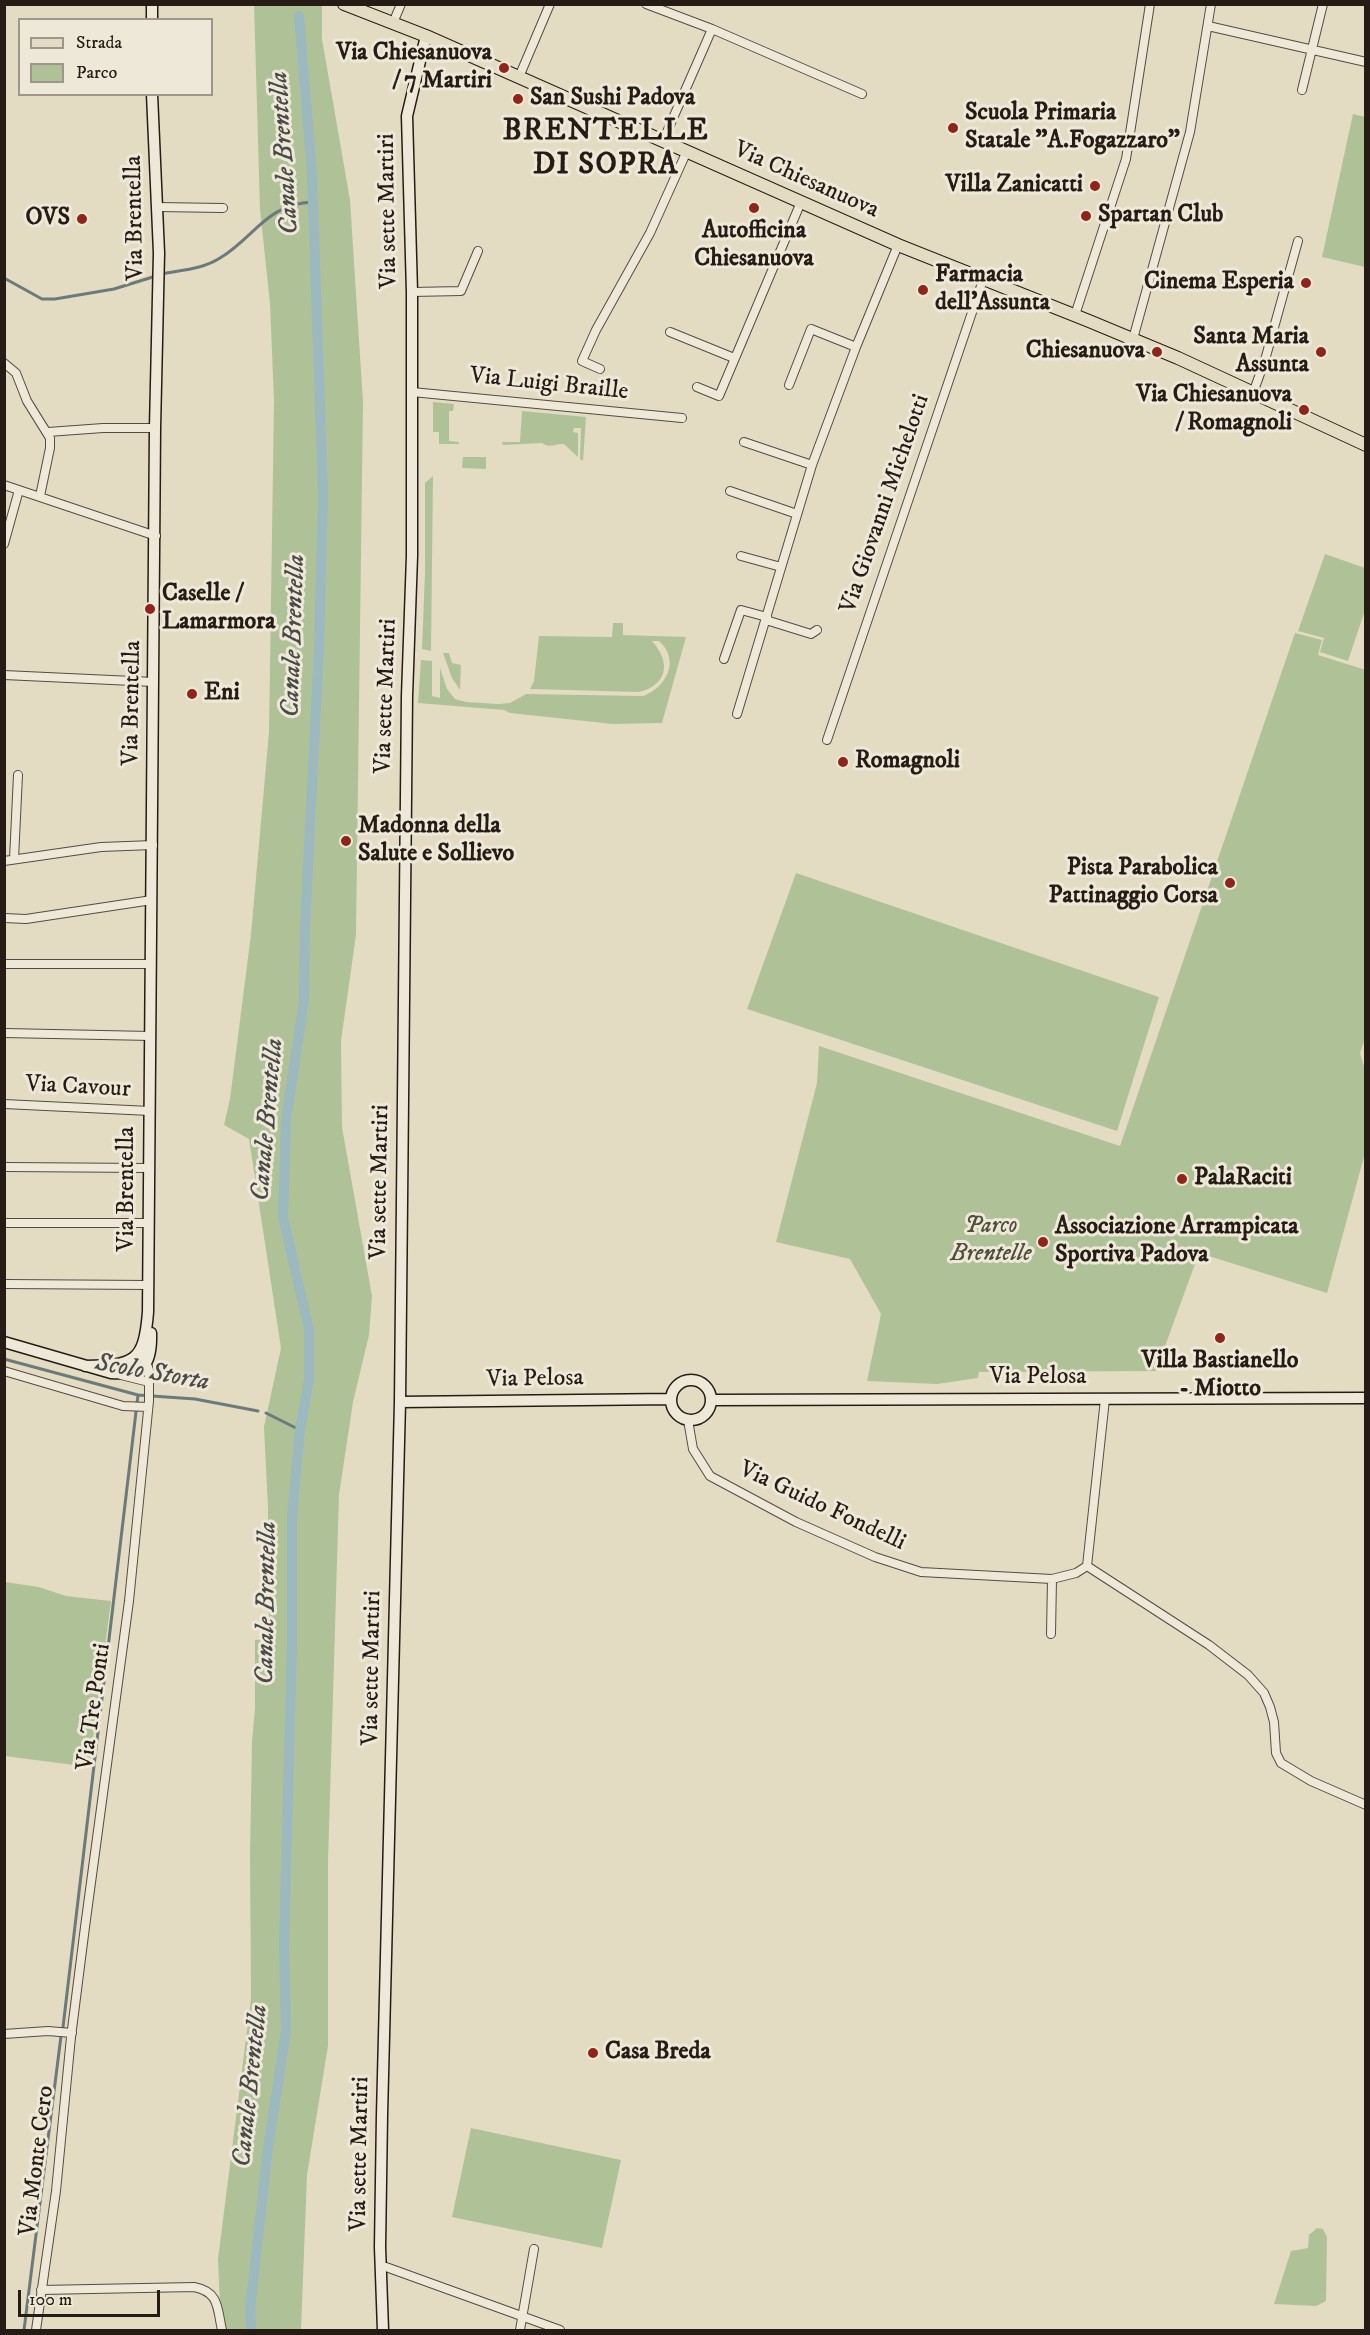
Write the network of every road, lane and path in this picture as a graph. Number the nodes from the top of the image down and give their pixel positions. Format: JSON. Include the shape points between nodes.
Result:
{"nodes":[{"id":1,"x":344,"y":4,"type":"edge"},
{"id":2,"x":401,"y":4,"type":"edge"},
{"id":3,"x":550,"y":4,"type":"edge"},
{"id":4,"x":646,"y":4,"type":"edge"},
{"id":5,"x":1150,"y":4,"type":"edge"},
{"id":6,"x":1211,"y":4,"type":"edge"},
{"id":7,"x":1323,"y":4,"type":"edge"},
{"id":8,"x":393,"y":23,"type":"junction"},
{"id":9,"x":1208,"y":26,"type":"junction"},
{"id":10,"x":712,"y":29,"type":"junction"},
{"id":11,"x":426,"y":36,"type":"junction"},
{"id":12,"x":1312,"y":50,"type":"junction"},
{"id":13,"x":1365,"y":62,"type":"edge"},
{"id":14,"x":519,"y":77,"type":"junction"},
{"id":15,"x":1302,"y":90,"type":"dead end"},
{"id":16,"x":862,"y":94,"type":"dead end"},
{"id":17,"x":152,"y":96,"type":"edge"},
{"id":18,"x":663,"y":141,"type":"junction"},
{"id":19,"x":687,"y":151,"type":"junction"},
{"id":20,"x":801,"y":202,"type":"junction"},
{"id":21,"x":158,"y":207,"type":"junction"},
{"id":22,"x":223,"y":208,"type":"dead end"},
{"id":23,"x":1298,"y":241,"type":"dead end"},
{"id":24,"x":898,"y":245,"type":"junction"},
{"id":25,"x":478,"y":251,"type":"dead end"},
{"id":26,"x":983,"y":280,"type":"junction"},
{"id":27,"x":412,"y":292,"type":"junction"},
{"id":28,"x":1075,"y":315,"type":"junction"},
{"id":29,"x":670,"y":332,"type":"dead end"},
{"id":30,"x":1133,"y":339,"type":"junction"},
{"id":31,"x":856,"y":346,"type":"junction"},
{"id":32,"x":734,"y":358,"type":"junction"},
{"id":33,"x":4,"y":363,"type":"edge"},
{"id":34,"x":600,"y":369,"type":"dead end"},
{"id":35,"x":789,"y":385,"type":"dead end"},
{"id":36,"x":697,"y":387,"type":"dead end"},
{"id":37,"x":412,"y":392,"type":"junction"},
{"id":38,"x":1253,"y":393,"type":"junction"},
{"id":39,"x":682,"y":418,"type":"dead end"},
{"id":40,"x":155,"y":428,"type":"junction"},
{"id":41,"x":48,"y":432,"type":"junction"},
{"id":42,"x":744,"y":442,"type":"dead end"},
{"id":43,"x":1365,"y":445,"type":"edge"},
{"id":44,"x":812,"y":465,"type":"junction"},
{"id":45,"x":4,"y":485,"type":"edge"},
{"id":46,"x":19,"y":489,"type":"junction"},
{"id":47,"x":730,"y":491,"type":"dead end"},
{"id":48,"x":40,"y":496,"type":"junction"},
{"id":49,"x":797,"y":514,"type":"junction"},
{"id":50,"x":156,"y":536,"type":"junction"},
{"id":51,"x":4,"y":544,"type":"edge"},
{"id":52,"x":741,"y":556,"type":"dead end"},
{"id":53,"x":781,"y":567,"type":"junction"},
{"id":54,"x":766,"y":618,"type":"junction"},
{"id":55,"x":817,"y":630,"type":"dead end"},
{"id":56,"x":724,"y":659,"type":"dead end"},
{"id":57,"x":4,"y":675,"type":"edge"},
{"id":58,"x":154,"y":682,"type":"junction"},
{"id":59,"x":737,"y":714,"type":"dead end"},
{"id":60,"x":827,"y":740,"type":"dead end"},
{"id":61,"x":18,"y":775,"type":"dead end"},
{"id":62,"x":153,"y":845,"type":"junction"},
{"id":63,"x":14,"y":859,"type":"junction"},
{"id":64,"x":4,"y":861,"type":"edge"},
{"id":65,"x":152,"y":900,"type":"junction"},
{"id":66,"x":4,"y":918,"type":"edge"},
{"id":67,"x":4,"y":964,"type":"edge"},
{"id":68,"x":151,"y":964,"type":"junction"},
{"id":69,"x":4,"y":1033,"type":"edge"},
{"id":70,"x":151,"y":1036,"type":"junction"},
{"id":71,"x":4,"y":1104,"type":"edge"},
{"id":72,"x":150,"y":1111,"type":"junction"},
{"id":73,"x":4,"y":1167,"type":"edge"},
{"id":74,"x":149,"y":1168,"type":"junction"},
{"id":75,"x":4,"y":1223,"type":"edge"},
{"id":76,"x":149,"y":1223,"type":"junction"},
{"id":77,"x":4,"y":1284,"type":"edge"},
{"id":78,"x":148,"y":1285,"type":"junction"},
{"id":79,"x":148,"y":1312,"type":"junction"},
{"id":80,"x":4,"y":1342,"type":"edge"},
{"id":81,"x":143,"y":1346,"type":"junction"},
{"id":82,"x":127,"y":1361,"type":"junction"},
{"id":83,"x":147,"y":1363,"type":"junction"},
{"id":84,"x":85,"y":1366,"type":"junction"},
{"id":85,"x":4,"y":1371,"type":"edge"},
{"id":86,"x":111,"y":1373,"type":"junction"},
{"id":87,"x":149,"y":1386,"type":"junction"},
{"id":88,"x":1365,"y":1398,"type":"edge"},
{"id":89,"x":671,"y":1399,"type":"junction"},
{"id":90,"x":1105,"y":1399,"type":"junction"},
{"id":91,"x":711,"y":1400,"type":"junction"},
{"id":92,"x":400,"y":1402,"type":"junction"},
{"id":93,"x":147,"y":1405,"type":"junction"},
{"id":94,"x":688,"y":1420,"type":"junction"},
{"id":95,"x":1087,"y":1566,"type":"junction"},
{"id":96,"x":1052,"y":1579,"type":"junction"},
{"id":97,"x":1051,"y":1634,"type":"dead end"},
{"id":98,"x":1365,"y":1805,"type":"edge"},
{"id":99,"x":4,"y":2034,"type":"edge"},
{"id":100,"x":72,"y":2035,"type":"junction"},
{"id":101,"x":534,"y":2249,"type":"dead end"},
{"id":102,"x":381,"y":2268,"type":"junction"},
{"id":103,"x":41,"y":2290,"type":"junction"},
{"id":104,"x":522,"y":2316,"type":"junction"},
{"id":105,"x":36,"y":2331,"type":"edge"},
{"id":106,"x":222,"y":2331,"type":"edge"},
{"id":107,"x":383,"y":2331,"type":"edge"},
{"id":108,"x":520,"y":2331,"type":"edge"},
{"id":109,"x":560,"y":2331,"type":"edge"}],
"edges":[{"from":1,"to":8,"type":"main road","name":"Via Chiesanuova"},
{"from":2,"to":8,"type":"street"},
{"from":3,"to":14,"type":"street"},
{"from":4,"to":10,"type":"street"},
{"from":5,"to":28,"type":"street","via":[[1126,159]]},
{"from":6,"to":9,"type":"street"},
{"from":7,"to":12,"type":"street"},
{"from":8,"to":11,"type":"main road","name":"Via Chiesanuova"},
{"from":9,"to":12,"type":"street"},
{"from":9,"to":30,"type":"street","via":[[1190,132]]},
{"from":10,"to":16,"type":"street"},
{"from":10,"to":18,"type":"street"},
{"from":11,"to":14,"type":"main road","name":"Via Chiesanuova"},
{"from":11,"to":27,"type":"main road","name":"Via sette Martiri","via":[[408,116]]},
{"from":12,"to":13,"type":"street"},
{"from":12,"to":15,"type":"street"},
{"from":14,"to":18,"type":"main road","name":"Via Chiesanuova"},
{"from":17,"to":21,"type":"main road","name":"Via Brentella"},
{"from":18,"to":19,"type":"main road","name":"Via Chiesanuova"},
{"from":19,"to":20,"type":"main road","name":"Via Chiesanuova"},
{"from":19,"to":34,"type":"street","via":[[650,233],[582,361]]},
{"from":20,"to":24,"type":"main road","name":"Via Chiesanuova"},
{"from":20,"to":32,"type":"street"},
{"from":21,"to":22,"type":"street"},
{"from":21,"to":40,"type":"main road","name":"Via Brentella"},
{"from":23,"to":38,"type":"street"},
{"from":24,"to":26,"type":"main road","name":"Via Chiesanuova"},
{"from":24,"to":31,"type":"street"},
{"from":25,"to":27,"type":"street","via":[[461,291]]},
{"from":26,"to":28,"type":"main road","name":"Via Chiesanuova"},
{"from":26,"to":60,"type":"street","name":"Via Giovanni Michelotti"},
{"from":27,"to":37,"type":"main road","name":"Via sette Martiri"},
{"from":28,"to":30,"type":"main road","name":"Via Chiesanuova"},
{"from":29,"to":32,"type":"street"},
{"from":30,"to":38,"type":"main road","name":"Via Chiesanuova"},
{"from":31,"to":35,"type":"street","via":[[812,329]]},
{"from":31,"to":44,"type":"street"},
{"from":32,"to":36,"type":"street","via":[[719,396]]},
{"from":33,"to":41,"type":"street","via":[[16,373],[34,414]]},
{"from":37,"to":39,"type":"street","name":"Via Luigi Braille"},
{"from":37,"to":92,"type":"main road","name":"Via sette Martiri"},
{"from":38,"to":43,"type":"main road","name":"Via Chiesanuova"},
{"from":40,"to":41,"type":"street"},
{"from":40,"to":50,"type":"main road","name":"Via Brentella"},
{"from":41,"to":48,"type":"street","via":[[50,448]]},
{"from":42,"to":44,"type":"street"},
{"from":44,"to":49,"type":"street"},
{"from":45,"to":46,"type":"street"},
{"from":46,"to":48,"type":"street"},
{"from":46,"to":51,"type":"street"},
{"from":47,"to":49,"type":"street"},
{"from":48,"to":50,"type":"street"},
{"from":49,"to":53,"type":"street"},
{"from":50,"to":58,"type":"main road","name":"Via Brentella"},
{"from":52,"to":53,"type":"street"},
{"from":53,"to":54,"type":"street"},
{"from":54,"to":55,"type":"street","via":[[811,634]]},
{"from":54,"to":56,"type":"street","via":[[741,610]]},
{"from":54,"to":59,"type":"street"},
{"from":57,"to":58,"type":"street"},
{"from":58,"to":62,"type":"main road","name":"Via Brentella"},
{"from":61,"to":63,"type":"street"},
{"from":62,"to":63,"type":"street","via":[[101,847]]},
{"from":62,"to":65,"type":"main road","name":"Via Brentella"},
{"from":63,"to":64,"type":"street"},
{"from":65,"to":66,"type":"street","via":[[26,919]]},
{"from":65,"to":68,"type":"main road","name":"Via Brentella"},
{"from":67,"to":68,"type":"street"},
{"from":68,"to":70,"type":"main road","name":"Via Brentella"},
{"from":69,"to":70,"type":"street"},
{"from":70,"to":72,"type":"main road","name":"Via Brentella"},
{"from":71,"to":72,"type":"street","name":"Via Cavour"},
{"from":72,"to":74,"type":"main road","name":"Via Brentella"},
{"from":73,"to":74,"type":"street"},
{"from":74,"to":76,"type":"main road","name":"Via Brentella"},
{"from":75,"to":76,"type":"street"},
{"from":76,"to":78,"type":"main road","name":"Via Brentella"},
{"from":77,"to":78,"type":"street"},
{"from":78,"to":79,"type":"main road","name":"Via Brentella"},
{"from":79,"to":81,"type":"main road"},
{"from":79,"to":83,"type":"main road","via":[[151,1346]]},
{"from":80,"to":84,"type":"main road"},
{"from":81,"to":82,"type":"main road","via":[[138,1355]]},
{"from":81,"to":83,"type":"street"},
{"from":82,"to":83,"type":"street"},
{"from":82,"to":84,"type":"main road"},
{"from":83,"to":86,"type":"main road","via":[[136,1372]]},
{"from":83,"to":87,"type":"street"},
{"from":84,"to":86,"type":"main road"},
{"from":85,"to":93,"type":"street","via":[[123,1406]]},
{"from":86,"to":87,"type":"street"},
{"from":87,"to":93,"type":"street","name":"Via Tre Ponti"},
{"from":88,"to":90,"type":"main road","name":"Via Pelosa"},
{"from":89,"to":91,"type":"main road","via":[[676,1388],[690,1381],[706,1388]]},
{"from":89,"to":92,"type":"main road","name":"Via Pelosa"},
{"from":89,"to":94,"type":"main road","via":[[677,1414]]},
{"from":90,"to":91,"type":"main road","name":"Via Pelosa"},
{"from":90,"to":95,"type":"street"},
{"from":91,"to":94,"type":"main road","via":[[705,1414]]},
{"from":92,"to":102,"type":"main road","name":"Via sette Martiri"},
{"from":93,"to":100,"type":"street","name":"Via Tre Ponti","via":[[129,1601]]},
{"from":94,"to":96,"type":"street","name":"Via Guido Fondelli","via":[[693,1449],[710,1476],[796,1522],[875,1557],[921,1572]]},
{"from":95,"to":96,"type":"street","name":"Via Guido Fondelli"},
{"from":95,"to":98,"type":"street","via":[[1209,1645],[1248,1676],[1264,1693],[1270,1707],[1281,1763]]},
{"from":96,"to":97,"type":"street"},
{"from":99,"to":100,"type":"street","via":[[48,2031]]},
{"from":100,"to":103,"type":"street","name":"Via Monte Cero","via":[[56,2192]]},
{"from":101,"to":104,"type":"street"},
{"from":102,"to":104,"type":"street"},
{"from":102,"to":107,"type":"main road","name":"Via sette Martiri"},
{"from":103,"to":105,"type":"street","name":"Via Monte Cero"},
{"from":103,"to":106,"type":"street","via":[[202,2288],[216,2300]]},
{"from":104,"to":108,"type":"street"},
{"from":104,"to":109,"type":"street"}]}
